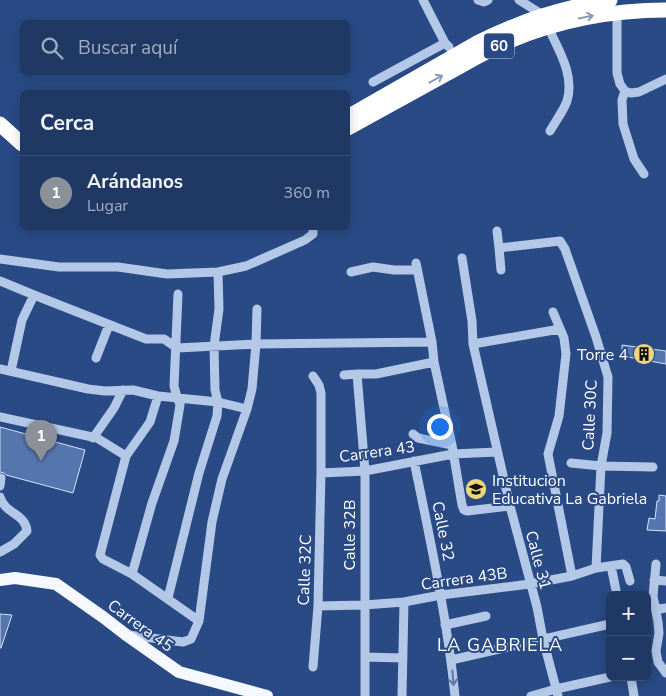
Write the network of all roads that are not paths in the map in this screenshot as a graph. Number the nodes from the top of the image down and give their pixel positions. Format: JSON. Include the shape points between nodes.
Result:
{"nodes":[{"id":1,"x":423,"y":0,"type":"edge"},
{"id":2,"x":478,"y":0,"type":"edge"},
{"id":3,"x":488,"y":0,"type":"edge"},
{"id":4,"x":519,"y":0,"type":"edge"},
{"id":5,"x":613,"y":6,"type":"edge"},
{"id":6,"x":666,"y":10,"type":"edge"},
{"id":7,"x":545,"y":21,"type":"junction"},
{"id":8,"x":446,"y":43,"type":"junction"},
{"id":9,"x":456,"y":55,"type":"junction"},
{"id":10,"x":666,"y":79,"type":"edge"},
{"id":11,"x":373,"y":82,"type":"dead end"},
{"id":12,"x":625,"y":91,"type":"junction"},
{"id":13,"x":0,"y":114,"type":"edge"},
{"id":14,"x":350,"y":116,"type":"edge"},
{"id":15,"x":0,"y":124,"type":"edge"},
{"id":16,"x":350,"y":127,"type":"edge"},
{"id":17,"x":550,"y":131,"type":"dead end"},
{"id":18,"x":20,"y":132,"type":"edge"},
{"id":19,"x":20,"y":142,"type":"edge"},
{"id":20,"x":644,"y":174,"type":"dead end"},
{"id":21,"x":314,"y":230,"type":"edge"},
{"id":22,"x":497,"y":231,"type":"dead end"},
{"id":23,"x":499,"y":248,"type":"junction"},
{"id":24,"x":462,"y":258,"type":"dead end"},
{"id":25,"x":0,"y":259,"type":"edge"},
{"id":26,"x":501,"y":270,"type":"dead end"},
{"id":27,"x":218,"y":272,"type":"junction"},
{"id":28,"x":351,"y":272,"type":"dead end"},
{"id":29,"x":0,"y":281,"type":"edge"},
{"id":30,"x":178,"y":294,"type":"dead end"},
{"id":31,"x":34,"y":295,"type":"junction"},
{"id":32,"x":257,"y":309,"type":"dead end"},
{"id":33,"x":553,"y":312,"type":"dead end"},
{"id":34,"x":109,"y":325,"type":"junction"},
{"id":35,"x":560,"y":330,"type":"junction"},
{"id":36,"x":432,"y":342,"type":"junction"},
{"id":37,"x":256,"y":344,"type":"junction"},
{"id":38,"x":473,"y":344,"type":"junction"},
{"id":39,"x":214,"y":346,"type":"junction"},
{"id":40,"x":177,"y":348,"type":"junction"},
{"id":41,"x":96,"y":358,"type":"dead end"},
{"id":42,"x":434,"y":362,"type":"junction"},
{"id":43,"x":0,"y":369,"type":"edge"},
{"id":44,"x":11,"y":371,"type":"junction"},
{"id":45,"x":357,"y":374,"type":"junction"},
{"id":46,"x":344,"y":375,"type":"dead end"},
{"id":47,"x":314,"y":376,"type":"dead end"},
{"id":48,"x":123,"y":390,"type":"junction"},
{"id":49,"x":158,"y":396,"type":"junction"},
{"id":50,"x":177,"y":397,"type":"junction"},
{"id":51,"x":218,"y":402,"type":"junction"},
{"id":52,"x":247,"y":409,"type":"junction"},
{"id":53,"x":0,"y":416,"type":"edge"},
{"id":54,"x":413,"y":434,"type":"dead end"},
{"id":55,"x":93,"y":438,"type":"junction"},
{"id":56,"x":452,"y":450,"type":"junction"},
{"id":57,"x":497,"y":452,"type":"junction"},
{"id":58,"x":126,"y":456,"type":"junction"},
{"id":59,"x":414,"y":461,"type":"junction"},
{"id":60,"x":571,"y":462,"type":"dead end"},
{"id":61,"x":601,"y":466,"type":"junction"},
{"id":62,"x":653,"y":467,"type":"dead end"},
{"id":63,"x":364,"y":471,"type":"junction"},
{"id":64,"x":321,"y":473,"type":"junction"},
{"id":65,"x":0,"y":497,"type":"edge"},
{"id":66,"x":510,"y":506,"type":"junction"},
{"id":67,"x":0,"y":552,"type":"edge"},
{"id":68,"x":656,"y":564,"type":"dead end"},
{"id":69,"x":611,"y":566,"type":"junction"},
{"id":70,"x":596,"y":568,"type":"junction"},
{"id":71,"x":132,"y":574,"type":"junction"},
{"id":72,"x":572,"y":576,"type":"junction"},
{"id":73,"x":0,"y":580,"type":"edge"},
{"id":74,"x":654,"y":580,"type":"junction"},
{"id":75,"x":630,"y":581,"type":"dead end"},
{"id":76,"x":666,"y":581,"type":"edge"},
{"id":77,"x":530,"y":584,"type":"junction"},
{"id":78,"x":616,"y":591,"type":"edge"},
{"id":79,"x":441,"y":596,"type":"junction"},
{"id":80,"x":168,"y":598,"type":"junction"},
{"id":81,"x":404,"y":602,"type":"junction"},
{"id":82,"x":364,"y":605,"type":"junction"},
{"id":83,"x":318,"y":606,"type":"junction"},
{"id":84,"x":655,"y":607,"type":"junction"},
{"id":85,"x":666,"y":608,"type":"edge"},
{"id":86,"x":486,"y":616,"type":"dead end"},
{"id":87,"x":200,"y":621,"type":"junction"},
{"id":88,"x":445,"y":625,"type":"junction"},
{"id":89,"x":606,"y":625,"type":"edge"},
{"id":90,"x":125,"y":634,"type":"junction"},
{"id":91,"x":543,"y":639,"type":"junction"},
{"id":92,"x":365,"y":657,"type":"junction"},
{"id":93,"x":403,"y":658,"type":"junction"},
{"id":94,"x":451,"y":660,"type":"junction"},
{"id":95,"x":312,"y":667,"type":"dead end"},
{"id":96,"x":666,"y":673,"type":"edge"},
{"id":97,"x":606,"y":678,"type":"edge"},
{"id":98,"x":632,"y":681,"type":"edge"},
{"id":99,"x":557,"y":692,"type":"edge"},
{"id":100,"x":260,"y":695,"type":"edge"},
{"id":101,"x":365,"y":696,"type":"edge"},
{"id":102,"x":402,"y":696,"type":"edge"},
{"id":103,"x":455,"y":696,"type":"edge"},
{"id":104,"x":531,"y":696,"type":"edge"},
{"id":105,"x":634,"y":696,"type":"edge"}],
"edges":[{"from":1,"to":8,"type":"street"},
{"from":2,"to":3,"type":"street"},
{"from":4,"to":7,"type":"street"},
{"from":5,"to":6,"type":"highway","number":"60"},
{"from":5,"to":7,"type":"highway","number":"60","via":[[594,16]]},
{"from":5,"to":12,"type":"street","via":[[617,73]]},
{"from":7,"to":9,"type":"highway","number":"60","via":[[498,33]]},
{"from":16,"to":7,"type":"highway","number":"60","one_way":true},
{"from":7,"to":17,"type":"street","via":[[564,60],[570,83],[567,101]]},
{"from":8,"to":9,"type":"street"},
{"from":8,"to":11,"type":"street"},
{"from":9,"to":14,"type":"highway","number":"60"},
{"from":10,"to":12,"type":"street","via":[[638,92]]},
{"from":12,"to":20,"type":"street","via":[[623,124],[634,159]]},
{"from":13,"to":18,"type":"highway"},
{"from":15,"to":19,"type":"highway"},
{"from":21,"to":27,"type":"street","via":[[305,240],[246,266]]},
{"from":22,"to":23,"type":"street"},
{"from":23,"to":26,"type":"street"},
{"from":23,"to":61,"type":"street","name":"Calle 30C","via":[[560,241],[608,377]]},
{"from":24,"to":38,"type":"street","name":"Calle 31"},
{"from":25,"to":27,"type":"street","via":[[59,267],[118,267],[167,274]]},
{"from":27,"to":39,"type":"street","via":[[219,309]]},
{"from":28,"to":36,"type":"street","via":[[373,267],[394,270],[416,266]]},
{"from":29,"to":31,"type":"street"},
{"from":30,"to":40,"type":"street"},
{"from":31,"to":34,"type":"street"},
{"from":31,"to":44,"type":"street","via":[[22,320]]},
{"from":32,"to":37,"type":"street"},
{"from":33,"to":35,"type":"street"},
{"from":34,"to":40,"type":"street","via":[[146,339],[164,339]]},
{"from":34,"to":41,"type":"street"},
{"from":35,"to":38,"type":"street"},
{"from":35,"to":72,"type":"street","via":[[566,354],[559,416],[548,454]]},
{"from":36,"to":37,"type":"street"},
{"from":36,"to":42,"type":"street"},
{"from":37,"to":39,"type":"street"},
{"from":37,"to":52,"type":"street"},
{"from":38,"to":57,"type":"street","name":"Calle 31"},
{"from":39,"to":40,"type":"street"},
{"from":39,"to":51,"type":"street"},
{"from":40,"to":50,"type":"street","via":[[174,386]]},
{"from":42,"to":45,"type":"street","via":[[376,374]]},
{"from":42,"to":56,"type":"street"},
{"from":43,"to":44,"type":"street"},
{"from":44,"to":48,"type":"street","via":[[88,389]]},
{"from":45,"to":46,"type":"street"},
{"from":45,"to":63,"type":"street","name":"Calle 32B"},
{"from":47,"to":64,"type":"street","name":"Calle 32C","via":[[321,394]]},
{"from":48,"to":49,"type":"street"},
{"from":48,"to":55,"type":"street"},
{"from":49,"to":50,"type":"street"},
{"from":49,"to":58,"type":"street","via":[[150,422]]},
{"from":50,"to":51,"type":"street"},
{"from":50,"to":71,"type":"street","via":[[180,406],[174,441]]},
{"from":51,"to":52,"type":"street"},
{"from":51,"to":80,"type":"street"},
{"from":52,"to":87,"type":"street","via":[[222,479],[212,522]]},
{"from":53,"to":55,"type":"street"},
{"from":54,"to":56,"type":"street"},
{"from":55,"to":58,"type":"street"},
{"from":56,"to":57,"type":"street","name":"Carrera 43"},
{"from":56,"to":59,"type":"street","name":"Carrera 43"},
{"from":56,"to":66,"type":"street","via":[[464,510]]},
{"from":57,"to":66,"type":"street","name":"Calle 31"},
{"from":58,"to":71,"type":"street","via":[[100,555]]},
{"from":59,"to":63,"type":"street","name":"Carrera 43"},
{"from":59,"to":79,"type":"street","name":"Calle 32"},
{"from":60,"to":61,"type":"street"},
{"from":61,"to":62,"type":"street"},
{"from":61,"to":70,"type":"street","name":"Calle 30C"},
{"from":63,"to":64,"type":"street","name":"Carrera 43"},
{"from":63,"to":82,"type":"street","name":"Calle 32B"},
{"from":64,"to":83,"type":"street","name":"Calle 32C"},
{"from":65,"to":67,"type":"street","via":[[7,509],[26,524],[27,530],[14,544]]},
{"from":66,"to":77,"type":"street","name":"Calle 31"},
{"from":68,"to":74,"type":"street"},
{"from":69,"to":70,"type":"street","name":"Carrera 43B"},
{"from":69,"to":75,"type":"street","via":[[623,564]]},
{"from":69,"to":78,"type":"street"},
{"from":70,"to":72,"type":"street","name":"Carrera 43B"},
{"from":71,"to":80,"type":"street"},
{"from":72,"to":77,"type":"street","name":"Carrera 43B"},
{"from":73,"to":90,"type":"main road","name":"Carrera 45","via":[[15,578],[56,584]]},
{"from":74,"to":76,"type":"street"},
{"from":74,"to":84,"type":"street"},
{"from":77,"to":79,"type":"street","name":"Carrera 43B"},
{"from":77,"to":91,"type":"street","name":"Calle 31"},
{"from":79,"to":81,"type":"street","name":"Carrera 43B"},
{"from":79,"to":88,"type":"street","name":"Calle 32"},
{"from":80,"to":87,"type":"street"},
{"from":81,"to":82,"type":"street","name":"Carrera 43B"},
{"from":81,"to":93,"type":"street"},
{"from":82,"to":83,"type":"street","name":"Carrera 43B"},
{"from":82,"to":92,"type":"street","name":"Calle 32B"},
{"from":83,"to":95,"type":"street","name":"Calle 32C"},
{"from":84,"to":85,"type":"street"},
{"from":84,"to":96,"type":"street","via":[[659,633],[656,651],[658,662]]},
{"from":86,"to":88,"type":"street"},
{"from":87,"to":90,"type":"street","via":[[192,639],[183,642]]},
{"from":88,"to":94,"type":"street","name":"Calle 32"},
{"from":89,"to":91,"type":"street"},
{"from":90,"to":100,"type":"main road","name":"Carrera 45","via":[[179,672]]},
{"from":91,"to":94,"type":"street"},
{"from":91,"to":99,"type":"street","name":"Calle 31"},
{"from":92,"to":93,"type":"street"},
{"from":92,"to":101,"type":"street","name":"Calle 32B"},
{"from":93,"to":102,"type":"street"},
{"from":94,"to":103,"type":"street","name":"Calle 32","one_way":true},
{"from":97,"to":99,"type":"street"},
{"from":98,"to":105,"type":"street"},
{"from":99,"to":104,"type":"street"}]}
